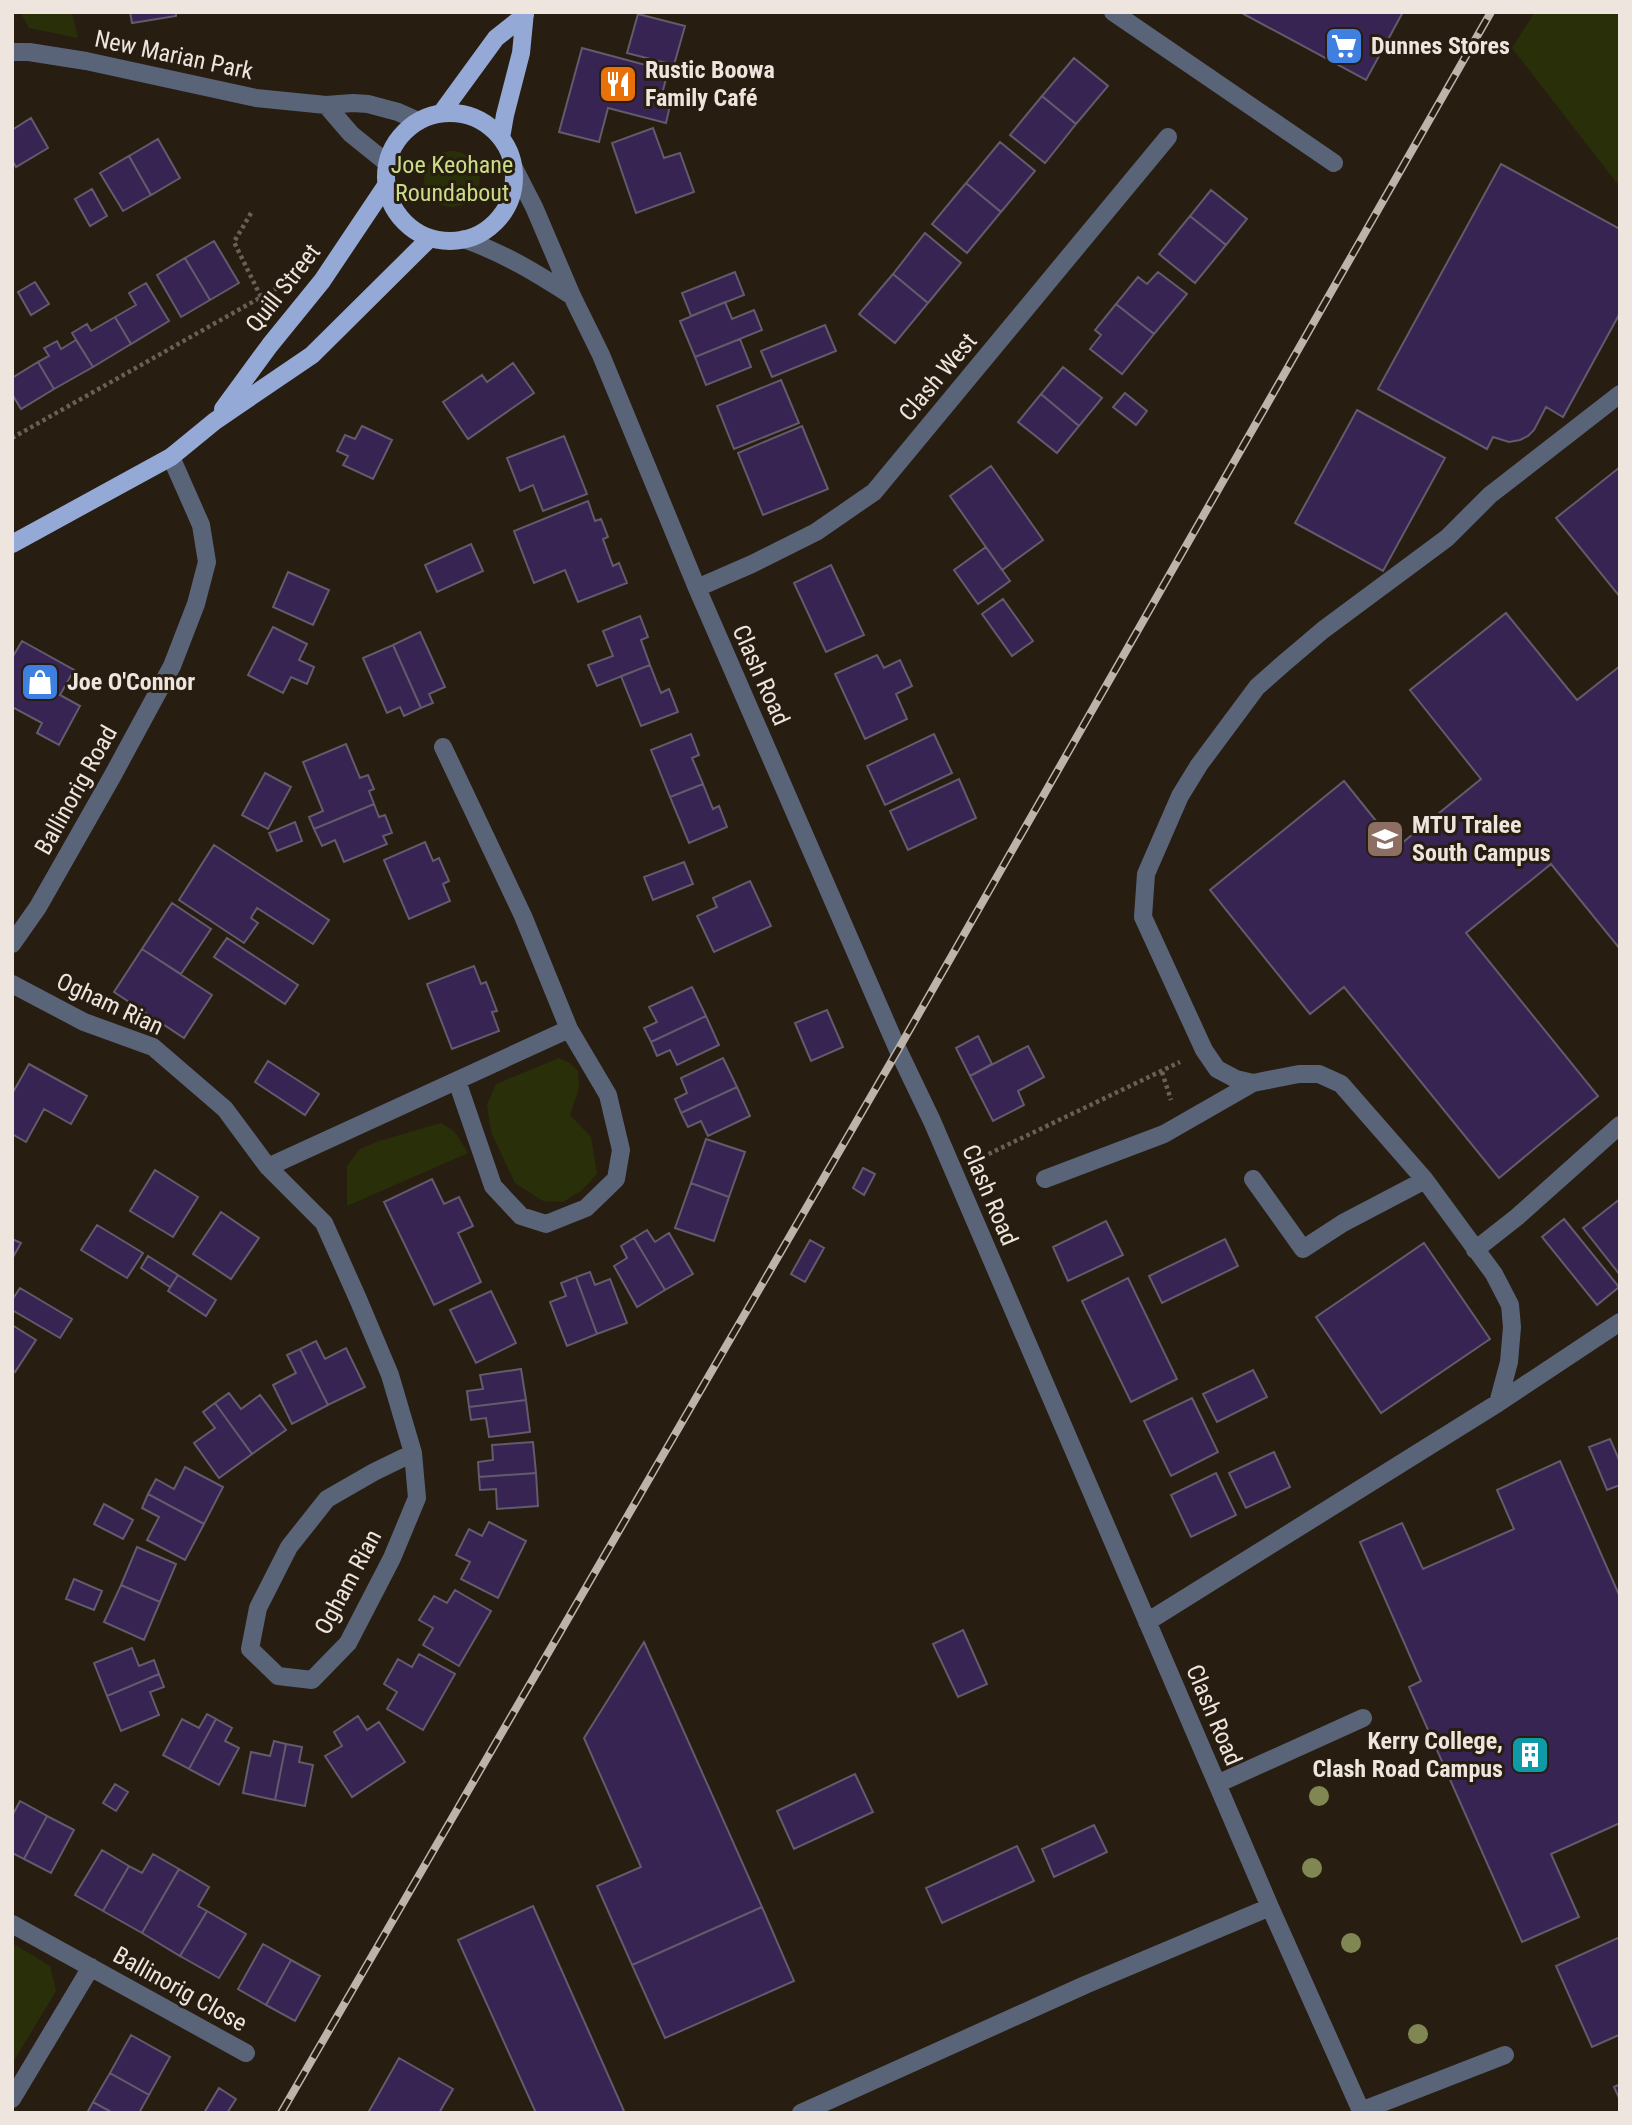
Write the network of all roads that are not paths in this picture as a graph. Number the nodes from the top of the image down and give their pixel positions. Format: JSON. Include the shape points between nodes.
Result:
{"nodes":[{"id":1,"x":1114,"y":12,"type":"edge"},
{"id":2,"x":525,"y":13,"type":"edge"},
{"id":3,"x":12,"y":52,"type":"edge"},
{"id":4,"x":326,"y":105,"type":"junction"},
{"id":5,"x":442,"y":112,"type":"junction"},
{"id":6,"x":418,"y":121,"type":"junction"},
{"id":7,"x":1168,"y":137,"type":"dead end"},
{"id":8,"x":501,"y":138,"type":"junction"},
{"id":9,"x":387,"y":163,"type":"junction"},
{"id":10,"x":1334,"y":163,"type":"dead end"},
{"id":11,"x":513,"y":166,"type":"junction"},
{"id":12,"x":387,"y":184,"type":"junction"},
{"id":13,"x":430,"y":237,"type":"junction"},
{"id":14,"x":464,"y":239,"type":"junction"},
{"id":15,"x":572,"y":296,"type":"junction"},
{"id":16,"x":1620,"y":394,"type":"edge"},
{"id":17,"x":215,"y":421,"type":"junction"},
{"id":18,"x":172,"y":457,"type":"junction"},
{"id":19,"x":12,"y":544,"type":"edge"},
{"id":20,"x":697,"y":588,"type":"junction"},
{"id":21,"x":443,"y":747,"type":"dead end"},
{"id":22,"x":12,"y":944,"type":"edge"},
{"id":23,"x":12,"y":984,"type":"edge"},
{"id":24,"x":569,"y":1029,"type":"junction"},
{"id":25,"x":457,"y":1081,"type":"junction"},
{"id":26,"x":1245,"y":1081,"type":"junction"},
{"id":27,"x":1620,"y":1125,"type":"edge"},
{"id":28,"x":268,"y":1167,"type":"junction"},
{"id":29,"x":1045,"y":1179,"type":"dead end"},
{"id":30,"x":1252,"y":1179,"type":"dead end"},
{"id":31,"x":1425,"y":1180,"type":"junction"},
{"id":32,"x":1475,"y":1250,"type":"junction"},
{"id":33,"x":1620,"y":1322,"type":"edge"},
{"id":34,"x":1498,"y":1403,"type":"junction"},
{"id":35,"x":413,"y":1453,"type":"junction"},
{"id":36,"x":1147,"y":1622,"type":"junction"},
{"id":37,"x":1363,"y":1718,"type":"dead end"},
{"id":38,"x":1217,"y":1783,"type":"junction"},
{"id":39,"x":1270,"y":1907,"type":"junction"},
{"id":40,"x":12,"y":1924,"type":"edge"},
{"id":41,"x":91,"y":1968,"type":"junction"},
{"id":42,"x":246,"y":2053,"type":"dead end"},
{"id":43,"x":1505,"y":2055,"type":"dead end"},
{"id":44,"x":12,"y":2099,"type":"edge"},
{"id":45,"x":1362,"y":2112,"type":"edge"},
{"id":46,"x":801,"y":2113,"type":"edge"}],
"edges":[{"from":1,"to":10,"type":"street"},
{"from":2,"to":5,"type":"main road","via":[[496,38]]},
{"from":2,"to":8,"type":"main road","via":[[521,53]]},
{"from":3,"to":4,"type":"street","name":"New Marian Park","via":[[86,61],[256,99]]},
{"from":4,"to":6,"type":"street","name":"New Marian Park","via":[[368,104]]},
{"from":4,"to":9,"type":"street","via":[[351,134]]},
{"from":5,"to":6,"type":"main road"},
{"from":5,"to":8,"type":"main road","via":[[480,120]]},
{"from":6,"to":9,"type":"main road","via":[[398,139]]},
{"from":7,"to":20,"type":"street","name":"Clash West","via":[[874,492],[816,532]]},
{"from":8,"to":11,"type":"main road"},
{"from":9,"to":12,"type":"main road"},
{"from":11,"to":14,"type":"main road","via":[[512,191],[500,216],[480,233]]},
{"from":11,"to":15,"type":"street","name":"Clash Road"},
{"from":12,"to":13,"type":"main road","via":[[399,215]]},
{"from":12,"to":17,"type":"main road","name":"Quill Street","via":[[322,281]]},
{"from":13,"to":14,"type":"main road"},
{"from":13,"to":17,"type":"main road","name":"Quill Street","via":[[312,355]]},
{"from":14,"to":15,"type":"street","via":[[498,251]]},
{"from":15,"to":20,"type":"street","name":"Clash Road"},
{"from":16,"to":26,"type":"street","via":[[1257,687],[1180,796],[1146,874],[1143,917],[1204,1049],[1217,1069]]},
{"from":17,"to":18,"type":"main road","name":"Quill Street"},
{"from":18,"to":19,"type":"main road","name":"Quill Street"},
{"from":18,"to":22,"type":"street","name":"Ballinorig Road","via":[[201,525],[207,562],[196,604],[172,666],[70,852]]},
{"from":20,"to":36,"type":"street","name":"Clash Road"},
{"from":21,"to":24,"type":"street","via":[[523,916]]},
{"from":23,"to":28,"type":"street","name":"Ogham Rian","via":[[84,1022],[153,1047],[225,1109]]},
{"from":24,"to":25,"type":"street"},
{"from":24,"to":25,"type":"street","via":[[608,1095],[621,1150],[617,1179],[586,1208],[546,1224],[521,1216],[493,1186]]},
{"from":25,"to":28,"type":"street"},
{"from":26,"to":29,"type":"street","via":[[1164,1134]]},
{"from":26,"to":31,"type":"street","via":[[1320,1074],[1341,1084]]},
{"from":27,"to":32,"type":"street"},
{"from":28,"to":35,"type":"street","name":"Ogham Rian","via":[[324,1223],[390,1375]]},
{"from":30,"to":31,"type":"street","via":[[1303,1250],[1343,1223]]},
{"from":31,"to":32,"type":"street"},
{"from":32,"to":34,"type":"street","via":[[1510,1305],[1513,1327]]},
{"from":33,"to":34,"type":"street"},
{"from":34,"to":36,"type":"street"},
{"from":35,"to":35,"type":"street","name":"Ogham Rian","via":[[417,1498],[348,1643],[312,1680],[278,1676],[250,1649],[258,1608],[289,1547],[327,1499]]},
{"from":36,"to":38,"type":"street","name":"Clash Road"},
{"from":37,"to":38,"type":"street"},
{"from":38,"to":39,"type":"street","name":"Clash Road"},
{"from":39,"to":45,"type":"street","name":"Clash Road"},
{"from":39,"to":46,"type":"street"},
{"from":40,"to":41,"type":"street","name":"Ballinorig Close"},
{"from":41,"to":42,"type":"street","name":"Ballinorig Close"},
{"from":41,"to":44,"type":"street","name":"Ballinorig Close"},
{"from":43,"to":45,"type":"street"}]}
